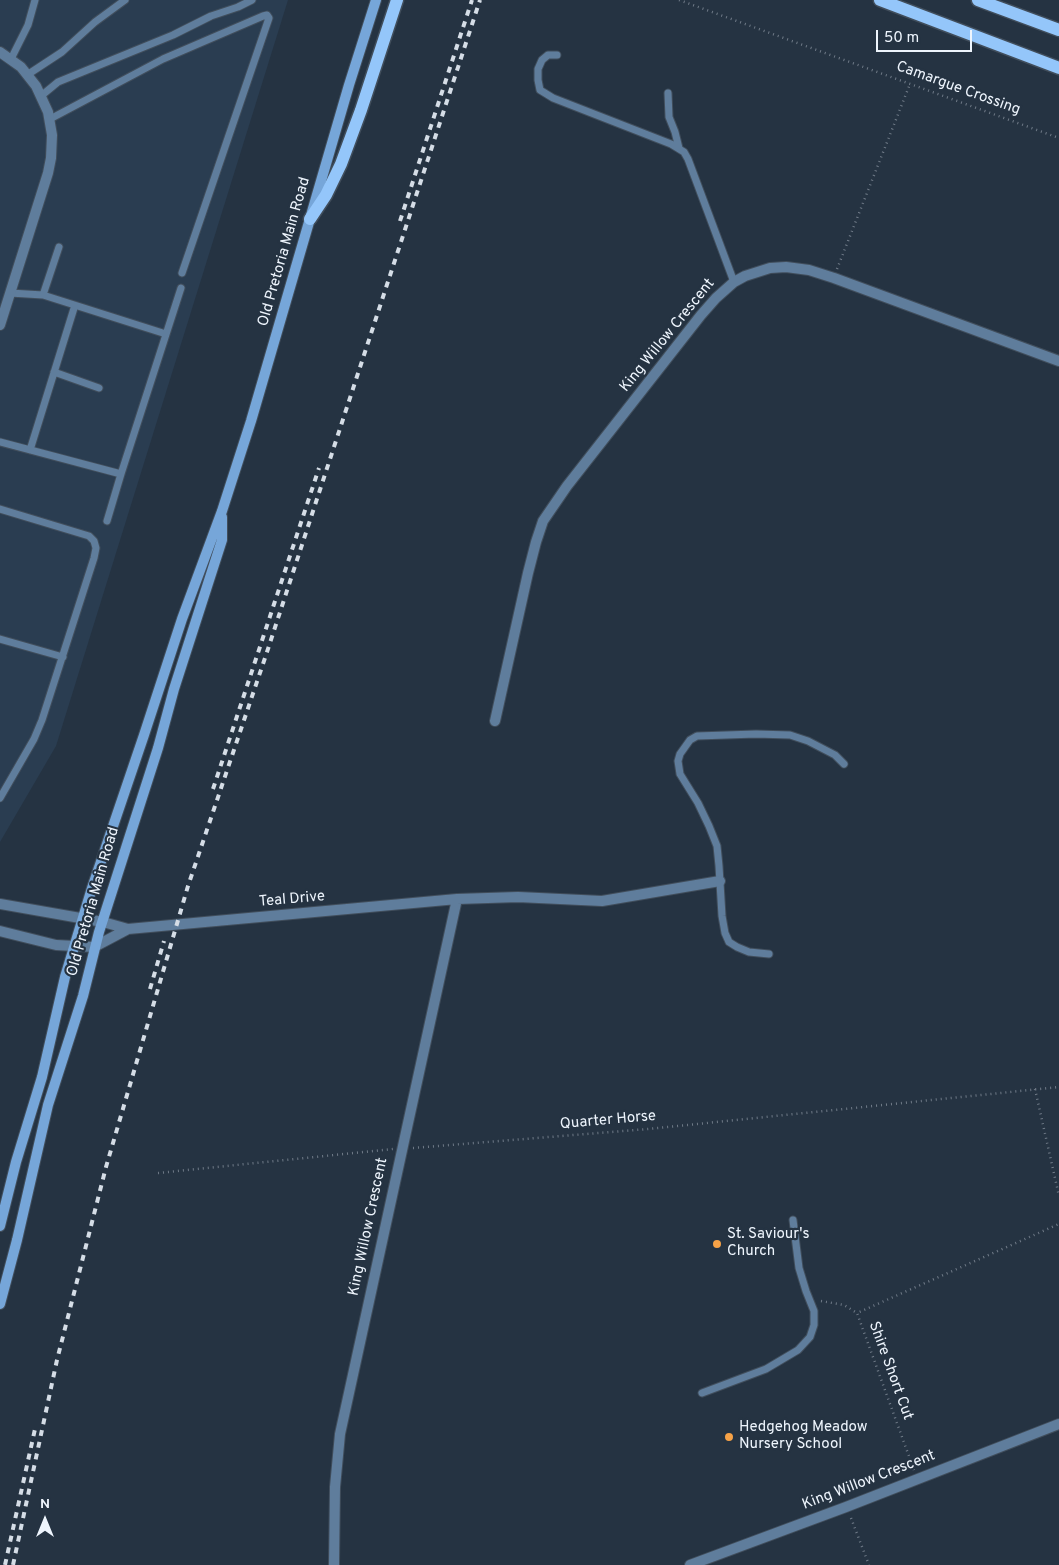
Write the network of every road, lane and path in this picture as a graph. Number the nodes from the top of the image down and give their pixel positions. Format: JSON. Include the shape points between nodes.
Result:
{"nodes":[{"id":1,"x":35,"y":0,"type":"edge"},
{"id":2,"x":125,"y":0,"type":"edge"},
{"id":3,"x":252,"y":0,"type":"edge"},
{"id":4,"x":376,"y":0,"type":"edge"},
{"id":5,"x":397,"y":0,"type":"edge"},
{"id":6,"x":679,"y":0,"type":"edge"},
{"id":7,"x":880,"y":0,"type":"edge"},
{"id":8,"x":978,"y":0,"type":"edge"},
{"id":9,"x":1059,"y":30,"type":"edge"},
{"id":10,"x":0,"y":52,"type":"edge"},
{"id":11,"x":557,"y":55,"type":"dead end"},
{"id":12,"x":11,"y":59,"type":"junction"},
{"id":13,"x":1059,"y":68,"type":"edge"},
{"id":14,"x":28,"y":75,"type":"junction"},
{"id":15,"x":910,"y":84,"type":"junction"},
{"id":16,"x":668,"y":93,"type":"dead end"},
{"id":17,"x":41,"y":96,"type":"junction"},
{"id":18,"x":50,"y":119,"type":"junction"},
{"id":19,"x":1059,"y":138,"type":"edge"},
{"id":20,"x":679,"y":148,"type":"junction"},
{"id":21,"x":310,"y":219,"type":"junction"},
{"id":22,"x":59,"y":247,"type":"dead end"},
{"id":23,"x":182,"y":273,"type":"dead end"},
{"id":24,"x":834,"y":278,"type":"junction"},
{"id":25,"x":734,"y":282,"type":"junction"},
{"id":26,"x":181,"y":288,"type":"dead end"},
{"id":27,"x":10,"y":293,"type":"junction"},
{"id":28,"x":43,"y":295,"type":"junction"},
{"id":29,"x":75,"y":305,"type":"junction"},
{"id":30,"x":0,"y":325,"type":"edge"},
{"id":31,"x":166,"y":334,"type":"junction"},
{"id":32,"x":1059,"y":361,"type":"edge"},
{"id":33,"x":54,"y":372,"type":"junction"},
{"id":34,"x":99,"y":388,"type":"dead end"},
{"id":35,"x":0,"y":442,"type":"edge"},
{"id":36,"x":30,"y":450,"type":"junction"},
{"id":37,"x":121,"y":474,"type":"junction"},
{"id":38,"x":0,"y":509,"type":"edge"},
{"id":39,"x":222,"y":511,"type":"junction"},
{"id":40,"x":107,"y":521,"type":"dead end"},
{"id":41,"x":0,"y":639,"type":"edge"},
{"id":42,"x":63,"y":657,"type":"junction"},
{"id":43,"x":495,"y":721,"type":"dead end"},
{"id":44,"x":844,"y":764,"type":"dead end"},
{"id":45,"x":0,"y":798,"type":"edge"},
{"id":46,"x":720,"y":881,"type":"junction"},
{"id":47,"x":457,"y":899,"type":"junction"},
{"id":48,"x":0,"y":904,"type":"edge"},
{"id":49,"x":83,"y":918,"type":"junction"},
{"id":50,"x":103,"y":922,"type":"junction"},
{"id":51,"x":128,"y":929,"type":"junction"},
{"id":52,"x":0,"y":931,"type":"edge"},
{"id":53,"x":76,"y":947,"type":"junction"},
{"id":54,"x":94,"y":947,"type":"junction"},
{"id":55,"x":769,"y":954,"type":"dead end"},
{"id":56,"x":1059,"y":1087,"type":"edge"},
{"id":57,"x":1035,"y":1090,"type":"junction"},
{"id":58,"x":402,"y":1148,"type":"junction"},
{"id":59,"x":158,"y":1173,"type":"dead end"},
{"id":60,"x":1059,"y":1196,"type":"edge"},
{"id":61,"x":793,"y":1220,"type":"dead end"},
{"id":62,"x":1059,"y":1224,"type":"edge"},
{"id":63,"x":0,"y":1226,"type":"edge"},
{"id":64,"x":809,"y":1300,"type":"junction"},
{"id":65,"x":0,"y":1304,"type":"edge"},
{"id":66,"x":857,"y":1313,"type":"junction"},
{"id":67,"x":702,"y":1393,"type":"dead end"},
{"id":68,"x":1059,"y":1424,"type":"edge"},
{"id":69,"x":917,"y":1478,"type":"junction"},
{"id":70,"x":850,"y":1517,"type":"dead end"},
{"id":71,"x":334,"y":1565,"type":"edge"},
{"id":72,"x":690,"y":1565,"type":"edge"},
{"id":73,"x":869,"y":1565,"type":"edge"}],
"edges":[{"from":1,"to":12,"type":"lane","via":[[28,25]]},
{"from":2,"to":14,"type":"lane","via":[[62,52]]},
{"from":3,"to":17,"type":"lane","via":[[58,82]]},
{"from":4,"to":21,"type":"main road","name":"Old Pretoria Main Road"},
{"from":5,"to":21,"type":"main road","via":[[341,164]]},
{"from":6,"to":15,"type":"path","name":"Camargue Crossing"},
{"from":7,"to":13,"type":"main road"},
{"from":8,"to":9,"type":"main road"},
{"from":10,"to":12,"type":"street"},
{"from":11,"to":20,"type":"lane","via":[[548,55],[542,60],[538,69],[540,90]]},
{"from":12,"to":14,"type":"street"},
{"from":14,"to":17,"type":"street"},
{"from":15,"to":19,"type":"path","name":"Camargue Crossing"},
{"from":15,"to":24,"type":"path"},
{"from":16,"to":20,"type":"lane","via":[[668,117]]},
{"from":17,"to":18,"type":"street"},
{"from":18,"to":23,"type":"lane","via":[[163,59],[267,15],[269,18]]},
{"from":18,"to":27,"type":"street","via":[[52,148],[48,173]]},
{"from":20,"to":25,"type":"lane","via":[[688,159]]},
{"from":21,"to":39,"type":"main road","name":"Old Pretoria Main Road"},
{"from":22,"to":28,"type":"lane"},
{"from":24,"to":25,"type":"street","name":"King Willow Crescent","via":[[809,270],[779,267],[753,273]]},
{"from":24,"to":32,"type":"street","name":"King Willow Crescent"},
{"from":25,"to":43,"type":"street","name":"King Willow Crescent","via":[[701,316],[543,521]]},
{"from":26,"to":31,"type":"lane"},
{"from":27,"to":28,"type":"lane"},
{"from":27,"to":30,"type":"street"},
{"from":28,"to":29,"type":"lane"},
{"from":29,"to":31,"type":"lane"},
{"from":29,"to":33,"type":"lane"},
{"from":31,"to":37,"type":"lane"},
{"from":33,"to":34,"type":"lane"},
{"from":33,"to":36,"type":"lane"},
{"from":35,"to":36,"type":"lane"},
{"from":36,"to":37,"type":"lane"},
{"from":37,"to":40,"type":"lane"},
{"from":38,"to":42,"type":"lane","via":[[89,536],[94,541],[94,558]]},
{"from":39,"to":49,"type":"main road","name":"Old Pretoria Main Road","via":[[182,619]]},
{"from":39,"to":50,"type":"main road","name":"Old Pretoria Main Road","via":[[222,540]]},
{"from":41,"to":42,"type":"lane"},
{"from":42,"to":45,"type":"lane","via":[[34,738]]},
{"from":44,"to":46,"type":"lane","via":[[822,748],[790,735],[717,735],[697,736],[690,740],[680,754],[678,770],[714,837]]},
{"from":46,"to":47,"type":"street","name":"Teal Drive","via":[[602,901],[518,897]]},
{"from":46,"to":55,"type":"lane","via":[[722,916],[729,942],[749,952]]},
{"from":47,"to":51,"type":"street","name":"Teal Drive"},
{"from":47,"to":58,"type":"street","name":"King Willow Crescent"},
{"from":48,"to":49,"type":"street","name":"Teal Drive"},
{"from":49,"to":50,"type":"street","name":"Teal Drive"},
{"from":49,"to":53,"type":"main road","name":"Old Pretoria Main Road"},
{"from":50,"to":51,"type":"street","name":"Teal Drive"},
{"from":50,"to":54,"type":"main road","name":"Old Pretoria Main Road"},
{"from":51,"to":54,"type":"street","name":"Teal Drive"},
{"from":52,"to":53,"type":"street"},
{"from":53,"to":54,"type":"street"},
{"from":53,"to":63,"type":"main road","name":"Old Pretoria Main Road","via":[[65,977],[42,1077]]},
{"from":54,"to":65,"type":"main road","name":"Old Pretoria Main Road","via":[[83,996],[48,1105]]},
{"from":56,"to":57,"type":"path","name":"Quarter Horse"},
{"from":57,"to":58,"type":"path","name":"Quarter Horse","via":[[648,1129]]},
{"from":57,"to":60,"type":"path"},
{"from":58,"to":59,"type":"path","name":"Quarter Horse"},
{"from":58,"to":71,"type":"street","name":"King Willow Crescent","via":[[340,1434],[335,1487]]},
{"from":61,"to":64,"type":"lane","via":[[799,1268]]},
{"from":62,"to":66,"type":"path","name":"Shire Short Cut"},
{"from":64,"to":66,"type":"path","via":[[844,1305]]},
{"from":64,"to":67,"type":"lane","via":[[814,1311],[814,1325],[810,1337],[798,1350],[766,1370]]},
{"from":66,"to":69,"type":"path","name":"Shire Short Cut"},
{"from":68,"to":69,"type":"street","name":"King Willow Crescent"},
{"from":69,"to":72,"type":"street","name":"King Willow Crescent"},
{"from":70,"to":73,"type":"path"}]}
